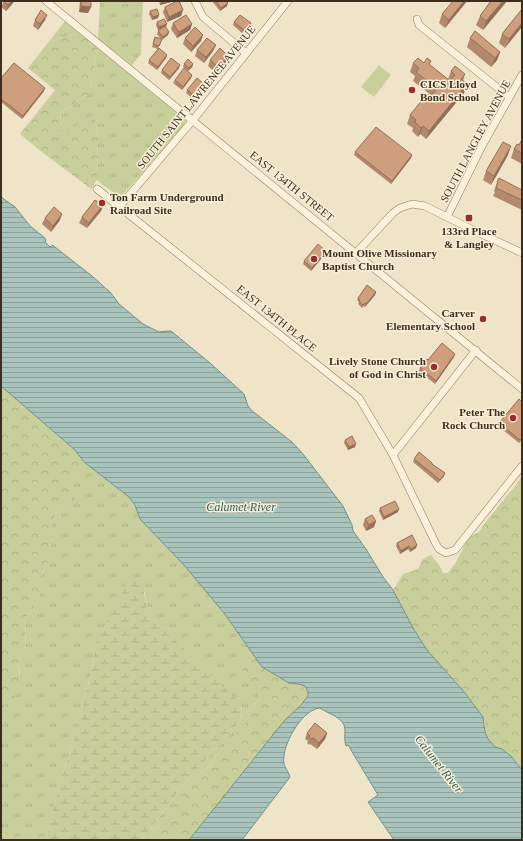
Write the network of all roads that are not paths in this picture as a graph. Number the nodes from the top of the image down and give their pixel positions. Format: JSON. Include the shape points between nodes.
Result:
{"nodes":[{"id":1,"x":46,"y":1,"type":"edge"},
{"id":2,"x":195,"y":1,"type":"edge"},
{"id":3,"x":288,"y":1,"type":"edge"},
{"id":4,"x":54,"y":4,"type":"edge"},
{"id":5,"x":417,"y":19,"type":"dead end"},
{"id":6,"x":246,"y":53,"type":"junction"},
{"id":7,"x":522,"y":75,"type":"edge"},
{"id":8,"x":510,"y":97,"type":"junction"},
{"id":9,"x":193,"y":120,"type":"junction"},
{"id":10,"x":97,"y":189,"type":"dead end"},
{"id":11,"x":120,"y":206,"type":"junction"},
{"id":12,"x":447,"y":217,"type":"junction"},
{"id":13,"x":356,"y":253,"type":"junction"},
{"id":14,"x":522,"y":253,"type":"edge"},
{"id":15,"x":476,"y":350,"type":"junction"},
{"id":16,"x":522,"y":389,"type":"edge"},
{"id":17,"x":393,"y":455,"type":"junction"},
{"id":18,"x":522,"y":466,"type":"edge"}],
"edges":[{"from":1,"to":4,"type":"street","name":"EAST 134TH STREET"},
{"from":2,"to":6,"type":"street","via":[[203,17]]},
{"from":3,"to":6,"type":"street","name":"SOUTH SAINT LAWRENCE AVENUE"},
{"from":4,"to":9,"type":"street","name":"EAST 134TH STREET"},
{"from":5,"to":8,"type":"street","via":[[419,25]]},
{"from":6,"to":9,"type":"street","name":"SOUTH SAINT LAWRENCE AVENUE"},
{"from":7,"to":8,"type":"street","name":"SOUTH LANGLEY AVENUE"},
{"from":8,"to":12,"type":"street","name":"SOUTH LANGLEY AVENUE","via":[[482,146]]},
{"from":9,"to":11,"type":"street","name":"SOUTH SAINT LAWRENCE AVENUE"},
{"from":9,"to":13,"type":"street","name":"EAST 134TH STREET"},
{"from":10,"to":11,"type":"street","name":"EAST 134TH PLACE"},
{"from":11,"to":17,"type":"street","name":"EAST 134TH PLACE","via":[[359,398]]},
{"from":12,"to":13,"type":"street","via":[[425,206],[406,205],[393,213]]},
{"from":12,"to":14,"type":"street"},
{"from":13,"to":15,"type":"street","name":"EAST 134TH STREET"},
{"from":15,"to":16,"type":"street","name":"EAST 134TH STREET"},
{"from":15,"to":17,"type":"street"},
{"from":17,"to":18,"type":"street","name":"EAST 134TH PLACE","via":[[436,544],[446,554],[455,550]]}]}
